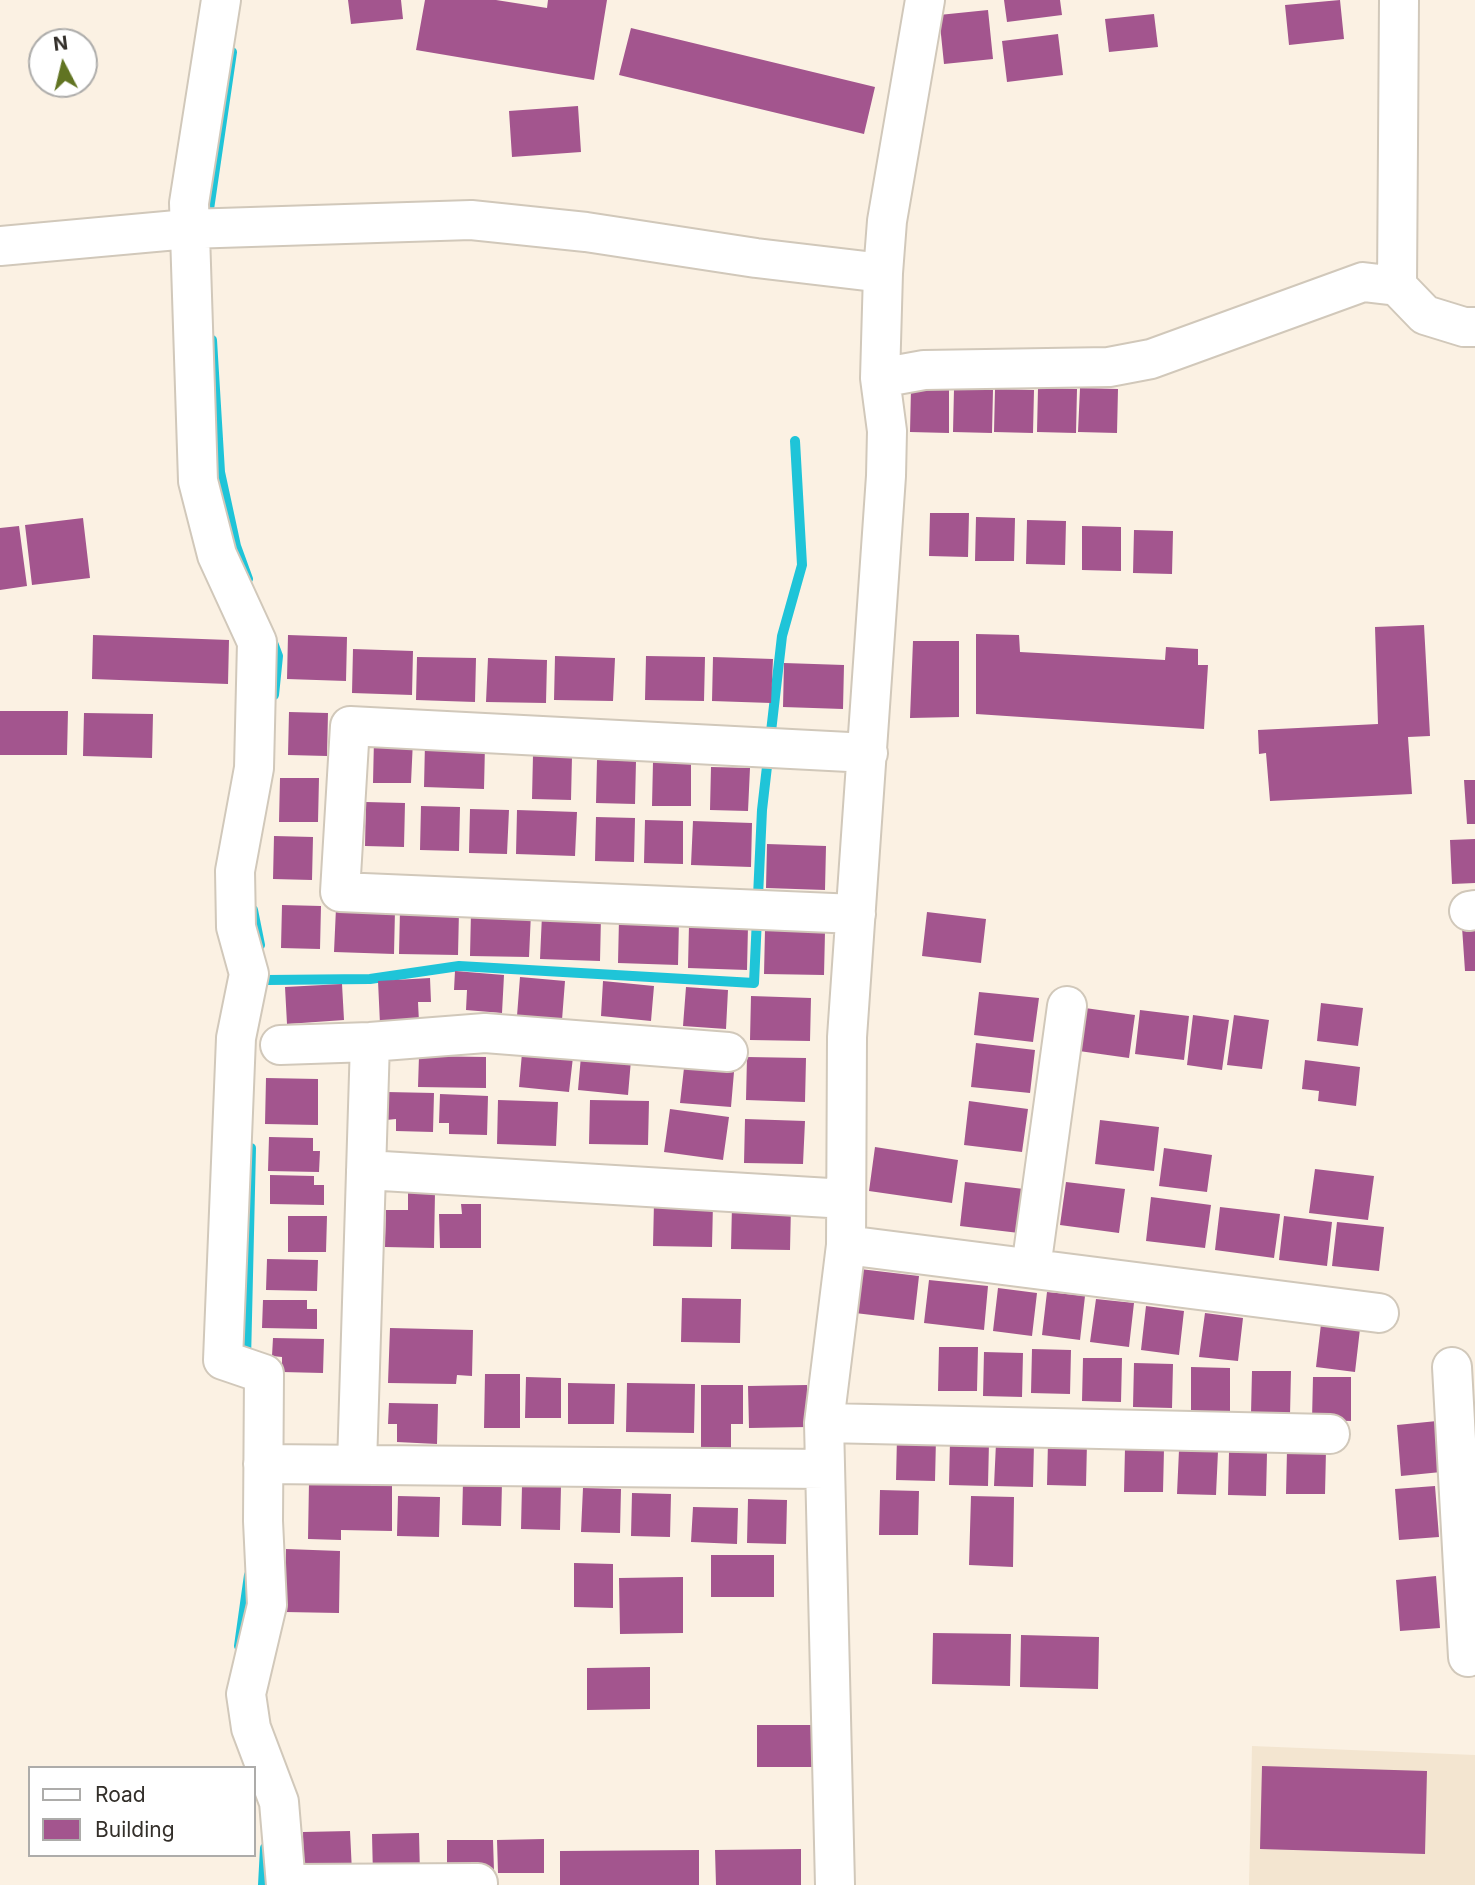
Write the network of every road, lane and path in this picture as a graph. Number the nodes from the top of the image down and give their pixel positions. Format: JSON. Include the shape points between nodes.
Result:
{"nodes":[{"id":1,"x":221,"y":0,"type":"edge"},
{"id":2,"x":925,"y":0,"type":"edge"},
{"id":3,"x":1399,"y":0,"type":"edge"},
{"id":4,"x":188,"y":229,"type":"junction"},
{"id":5,"x":0,"y":246,"type":"edge"},
{"id":6,"x":883,"y":272,"type":"junction"},
{"id":7,"x":1397,"y":286,"type":"junction"},
{"id":8,"x":1475,"y":327,"type":"edge"},
{"id":9,"x":880,"y":377,"type":"junction"},
{"id":10,"x":868,"y":753,"type":"junction"},
{"id":11,"x":856,"y":914,"type":"junction"},
{"id":12,"x":1067,"y":1006,"type":"dead end"},
{"id":13,"x":370,"y":1042,"type":"junction"},
{"id":14,"x":280,"y":1045,"type":"dead end"},
{"id":15,"x":728,"y":1052,"type":"dead end"},
{"id":16,"x":366,"y":1170,"type":"junction"},
{"id":17,"x":846,"y":1199,"type":"junction"},
{"id":18,"x":846,"y":1245,"type":"junction"},
{"id":19,"x":1031,"y":1268,"type":"junction"},
{"id":20,"x":1378,"y":1313,"type":"dead end"},
{"id":21,"x":1452,"y":1367,"type":"dead end"},
{"id":22,"x":824,"y":1423,"type":"junction"},
{"id":23,"x":1330,"y":1434,"type":"dead end"},
{"id":24,"x":263,"y":1464,"type":"junction"},
{"id":25,"x":1466,"y":1464,"type":"edge"},
{"id":26,"x":357,"y":1465,"type":"junction"},
{"id":27,"x":825,"y":1469,"type":"junction"},
{"id":28,"x":1468,"y":1657,"type":"dead end"},
{"id":29,"x":478,"y":1883,"type":"dead end"},
{"id":30,"x":286,"y":1885,"type":"edge"},
{"id":31,"x":835,"y":1885,"type":"edge"}],
"edges":[{"from":1,"to":4,"type":"street"},
{"from":2,"to":6,"type":"street","via":[[887,221]]},
{"from":3,"to":7,"type":"street"},
{"from":4,"to":5,"type":"street"},
{"from":4,"to":6,"type":"street","via":[[471,220]]},
{"from":4,"to":24,"type":"street","via":[[198,481],[217,555],[257,642],[254,768],[235,871],[236,927],[249,974],[236,1038],[223,1360],[264,1374]]},
{"from":6,"to":9,"type":"street"},
{"from":7,"to":8,"type":"street","via":[[1425,315]]},
{"from":7,"to":9,"type":"street","via":[[1363,282],[1151,359],[1109,367],[924,370]]},
{"from":9,"to":10,"type":"street","via":[[887,431],[886,476]]},
{"from":10,"to":11,"type":"street"},
{"from":10,"to":11,"type":"street","via":[[350,726],[340,892]]},
{"from":11,"to":17,"type":"street","via":[[847,1037]]},
{"from":12,"to":19,"type":"street"},
{"from":13,"to":14,"type":"street"},
{"from":13,"to":15,"type":"street","via":[[485,1032]]},
{"from":13,"to":16,"type":"street"},
{"from":16,"to":17,"type":"street"},
{"from":16,"to":26,"type":"street"},
{"from":17,"to":18,"type":"street"},
{"from":18,"to":19,"type":"street"},
{"from":18,"to":22,"type":"street"},
{"from":19,"to":20,"type":"street"},
{"from":21,"to":25,"type":"street"},
{"from":22,"to":23,"type":"street"},
{"from":22,"to":27,"type":"street"},
{"from":24,"to":26,"type":"street"},
{"from":24,"to":30,"type":"street","via":[[267,1605],[246,1695],[251,1728],[279,1802]]},
{"from":25,"to":28,"type":"street"},
{"from":26,"to":27,"type":"street"},
{"from":27,"to":31,"type":"street"},
{"from":29,"to":30,"type":"street"}]}
